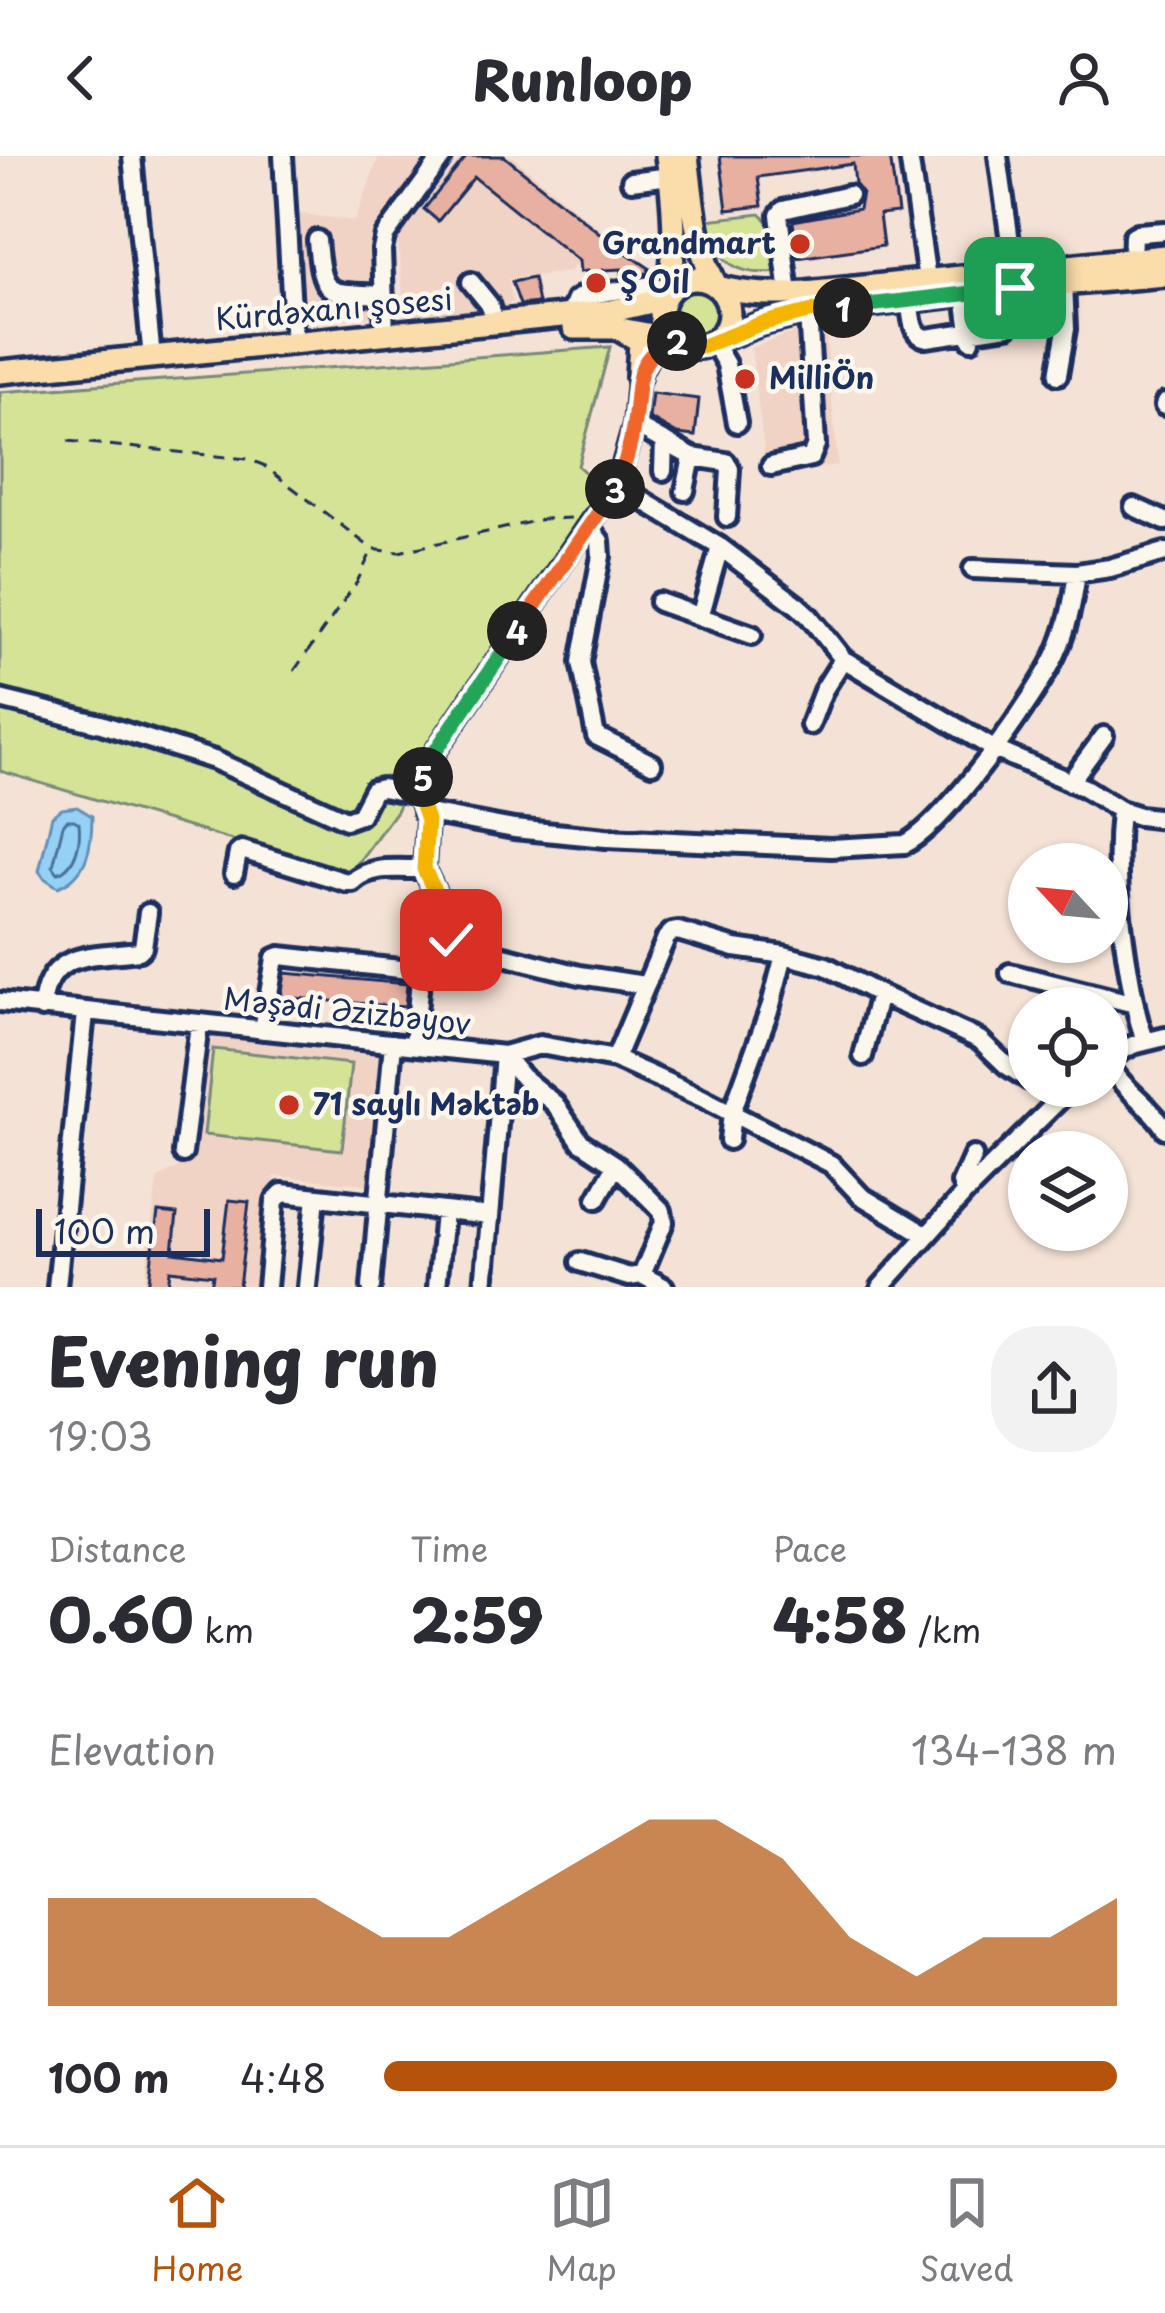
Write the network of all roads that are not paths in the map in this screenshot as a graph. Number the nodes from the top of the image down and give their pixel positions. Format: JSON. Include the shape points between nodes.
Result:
{"nodes":[{"id":1,"x":132,"y":156,"type":"edge"},
{"id":2,"x":283,"y":156,"type":"edge"},
{"id":3,"x":443,"y":156,"type":"edge"},
{"id":4,"x":687,"y":156,"type":"edge"},
{"id":5,"x":910,"y":156,"type":"edge"},
{"id":6,"x":998,"y":156,"type":"edge"},
{"id":7,"x":669,"y":166,"type":"edge"},
{"id":8,"x":631,"y":181,"type":"dead end"},
{"id":9,"x":848,"y":195,"type":"dead end"},
{"id":10,"x":1165,"y":231,"type":"edge"},
{"id":11,"x":317,"y":240,"type":"dead end"},
{"id":12,"x":1165,"y":256,"type":"edge"},
{"id":13,"x":1132,"y":260,"type":"junction"},
{"id":14,"x":1165,"y":275,"type":"edge"},
{"id":15,"x":927,"y":279,"type":"junction"},
{"id":16,"x":1011,"y":280,"type":"junction"},
{"id":17,"x":471,"y":282,"type":"dead end"},
{"id":18,"x":1064,"y":284,"type":"junction"},
{"id":19,"x":717,"y":287,"type":"junction"},
{"id":20,"x":670,"y":291,"type":"junction"},
{"id":21,"x":965,"y":293,"type":"junction"},
{"id":22,"x":789,"y":294,"type":"junction"},
{"id":23,"x":383,"y":295,"type":"junction"},
{"id":24,"x":909,"y":300,"type":"junction"},
{"id":25,"x":808,"y":312,"type":"junction"},
{"id":26,"x":496,"y":325,"type":"junction"},
{"id":27,"x":615,"y":328,"type":"junction"},
{"id":28,"x":385,"y":334,"type":"junction"},
{"id":29,"x":970,"y":337,"type":"junction"},
{"id":30,"x":673,"y":339,"type":"junction"},
{"id":31,"x":713,"y":342,"type":"junction"},
{"id":32,"x":294,"y":344,"type":"junction"},
{"id":33,"x":152,"y":358,"type":"junction"},
{"id":34,"x":0,"y":372,"type":"edge"},
{"id":35,"x":1058,"y":375,"type":"dead end"},
{"id":36,"x":638,"y":377,"type":"junction"},
{"id":37,"x":0,"y":385,"type":"edge"},
{"id":38,"x":737,"y":423,"type":"dead end"},
{"id":39,"x":634,"y":425,"type":"junction"},
{"id":40,"x":664,"y":441,"type":"junction"},
{"id":41,"x":692,"y":457,"type":"junction"},
{"id":42,"x":771,"y":466,"type":"dead end"},
{"id":43,"x":663,"y":472,"type":"dead end"},
{"id":44,"x":617,"y":485,"type":"junction"},
{"id":45,"x":686,"y":490,"type":"dead end"},
{"id":46,"x":1134,"y":507,"type":"dead end"},
{"id":47,"x":728,"y":517,"type":"dead end"},
{"id":48,"x":1165,"y":521,"type":"edge"},
{"id":49,"x":588,"y":525,"type":"junction"},
{"id":50,"x":720,"y":547,"type":"junction"},
{"id":51,"x":1165,"y":552,"type":"edge"},
{"id":52,"x":973,"y":569,"type":"dead end"},
{"id":53,"x":1077,"y":573,"type":"junction"},
{"id":54,"x":659,"y":602,"type":"dead end"},
{"id":55,"x":700,"y":617,"type":"junction"},
{"id":56,"x":752,"y":635,"type":"dead end"},
{"id":57,"x":843,"y":659,"type":"junction"},
{"id":58,"x":0,"y":699,"type":"edge"},
{"id":59,"x":809,"y":725,"type":"dead end"},
{"id":60,"x":1104,"y":736,"type":"dead end"},
{"id":61,"x":994,"y":749,"type":"junction"},
{"id":62,"x":652,"y":764,"type":"dead end"},
{"id":63,"x":1070,"y":782,"type":"junction"},
{"id":64,"x":420,"y":803,"type":"junction"},
{"id":65,"x":1120,"y":810,"type":"junction"},
{"id":66,"x":1165,"y":819,"type":"edge"},
{"id":67,"x":1117,"y":843,"type":"edge"},
{"id":68,"x":424,"y":869,"type":"junction"},
{"id":69,"x":234,"y":874,"type":"dead end"},
{"id":70,"x":148,"y":914,"type":"dead end"},
{"id":71,"x":784,"y":956,"type":"junction"},
{"id":72,"x":1124,"y":963,"type":"edge"},
{"id":73,"x":865,"y":968,"type":"dead end"},
{"id":74,"x":1010,"y":973,"type":"dead end"},
{"id":75,"x":843,"y":975,"type":"junction"},
{"id":76,"x":644,"y":986,"type":"junction"},
{"id":77,"x":879,"y":994,"type":"junction"},
{"id":78,"x":0,"y":1002,"type":"edge"},
{"id":79,"x":1135,"y":1004,"type":"junction"},
{"id":80,"x":42,"y":1008,"type":"junction"},
{"id":81,"x":85,"y":1013,"type":"junction"},
{"id":82,"x":200,"y":1025,"type":"junction"},
{"id":83,"x":263,"y":1030,"type":"junction"},
{"id":84,"x":1155,"y":1039,"type":"edge"},
{"id":85,"x":393,"y":1043,"type":"junction"},
{"id":86,"x":414,"y":1046,"type":"junction"},
{"id":87,"x":504,"y":1055,"type":"junction"},
{"id":88,"x":863,"y":1056,"type":"dead end"},
{"id":89,"x":615,"y":1059,"type":"junction"},
{"id":90,"x":1008,"y":1066,"type":"edge"},
{"id":91,"x":1128,"y":1090,"type":"edge"},
{"id":92,"x":1053,"y":1107,"type":"edge"},
{"id":93,"x":731,"y":1112,"type":"junction"},
{"id":94,"x":1165,"y":1130,"type":"edge"},
{"id":95,"x":729,"y":1140,"type":"dead end"},
{"id":96,"x":183,"y":1154,"type":"dead end"},
{"id":97,"x":973,"y":1156,"type":"dead end"},
{"id":98,"x":616,"y":1166,"type":"junction"},
{"id":99,"x":965,"y":1193,"type":"junction"},
{"id":100,"x":316,"y":1197,"type":"junction"},
{"id":101,"x":597,"y":1199,"type":"dead end"},
{"id":102,"x":378,"y":1204,"type":"junction"},
{"id":103,"x":444,"y":1213,"type":"junction"},
{"id":104,"x":490,"y":1216,"type":"junction"},
{"id":105,"x":926,"y":1235,"type":"junction"},
{"id":106,"x":580,"y":1262,"type":"dead end"},
{"id":107,"x":642,"y":1275,"type":"junction"},
{"id":108,"x":887,"y":1280,"type":"edge"},
{"id":109,"x":56,"y":1287,"type":"edge"},
{"id":110,"x":267,"y":1287,"type":"edge"},
{"id":111,"x":307,"y":1287,"type":"edge"},
{"id":112,"x":371,"y":1287,"type":"edge"},
{"id":113,"x":437,"y":1287,"type":"edge"},
{"id":114,"x":484,"y":1287,"type":"edge"},
{"id":115,"x":664,"y":1287,"type":"edge"},
{"id":116,"x":911,"y":1287,"type":"edge"}],
"edges":[{"from":1,"to":33,"type":"street"},
{"from":2,"to":32,"type":"street"},
{"from":3,"to":23,"type":"street","via":[[386,236]]},
{"from":4,"to":19,"type":"main road","via":[[703,255]]},
{"from":5,"to":15,"type":"street"},
{"from":6,"to":16,"type":"street"},
{"from":7,"to":8,"type":"street"},
{"from":7,"to":20,"type":"main road"},
{"from":9,"to":22,"type":"street","via":[[778,215]]},
{"from":10,"to":13,"type":"street","via":[[1133,236]]},
{"from":11,"to":23,"type":"street","via":[[323,285]]},
{"from":12,"to":13,"type":"main road"},
{"from":13,"to":16,"type":"main road"},
{"from":14,"to":18,"type":"main road"},
{"from":15,"to":16,"type":"main road"},
{"from":15,"to":22,"type":"main road"},
{"from":16,"to":18,"type":"main road"},
{"from":16,"to":21,"type":"main road"},
{"from":16,"to":29,"type":"street","via":[[1008,326]]},
{"from":17,"to":26,"type":"street"},
{"from":18,"to":35,"type":"street"},
{"from":19,"to":20,"type":"main road","via":[[698,279]]},
{"from":19,"to":22,"type":"main road"},
{"from":19,"to":31,"type":"main road","via":[[729,316]]},
{"from":20,"to":26,"type":"main road","name":"Kürdəxanı şosesi","via":[[630,308]]},
{"from":20,"to":30,"type":"main road","via":[[662,311]]},
{"from":21,"to":24,"type":"main road"},
{"from":21,"to":29,"type":"street"},
{"from":23,"to":28,"type":"street"},
{"from":24,"to":25,"type":"main road"},
{"from":24,"to":29,"type":"street","via":[[920,337]]},
{"from":25,"to":31,"type":"main road"},
{"from":25,"to":42,"type":"street","via":[[816,445],[811,457]]},
{"from":26,"to":28,"type":"main road","name":"Kürdəxanı şosesi"},
{"from":27,"to":30,"type":"main road"},
{"from":27,"to":36,"type":"main road","via":[[640,341]]},
{"from":27,"to":37,"type":"main road"},
{"from":28,"to":32,"type":"main road","name":"Kürdəxanı şosesi"},
{"from":30,"to":31,"type":"main road","via":[[692,347]]},
{"from":30,"to":36,"type":"street","via":[[650,353]]},
{"from":31,"to":38,"type":"street","via":[[727,364]]},
{"from":32,"to":33,"type":"main road","name":"Kürdəxanı şosesi"},
{"from":33,"to":34,"type":"main road","name":"Kürdəxanı şosesi"},
{"from":36,"to":39,"type":"street"},
{"from":39,"to":40,"type":"street"},
{"from":39,"to":44,"type":"street"},
{"from":40,"to":41,"type":"street"},
{"from":40,"to":43,"type":"street"},
{"from":41,"to":45,"type":"street"},
{"from":41,"to":47,"type":"street","via":[[726,462]]},
{"from":44,"to":49,"type":"street"},
{"from":44,"to":50,"type":"street"},
{"from":46,"to":48,"type":"street"},
{"from":49,"to":62,"type":"street","via":[[601,556],[580,662],[593,731]]},
{"from":49,"to":64,"type":"street","via":[[435,752]]},
{"from":50,"to":55,"type":"street"},
{"from":50,"to":57,"type":"street","via":[[809,616]]},
{"from":51,"to":53,"type":"street"},
{"from":52,"to":53,"type":"street"},
{"from":53,"to":61,"type":"street","via":[[1059,650]]},
{"from":54,"to":55,"type":"street"},
{"from":55,"to":56,"type":"street"},
{"from":57,"to":59,"type":"street"},
{"from":57,"to":61,"type":"street"},
{"from":58,"to":64,"type":"street","via":[[214,760],[346,820],[382,788]]},
{"from":60,"to":63,"type":"street"},
{"from":61,"to":63,"type":"street"},
{"from":61,"to":64,"type":"street","via":[[933,823],[905,844],[606,838],[514,830]]},
{"from":63,"to":65,"type":"street"},
{"from":64,"to":68,"type":"street","via":[[428,829]]},
{"from":65,"to":66,"type":"street"},
{"from":65,"to":67,"type":"street"},
{"from":68,"to":69,"type":"street","via":[[370,870],[346,882],[242,850]]},
{"from":68,"to":76,"type":"street","via":[[455,943]]},
{"from":70,"to":80,"type":"street","via":[[139,951],[66,963],[44,988]]},
{"from":71,"to":75,"type":"street"},
{"from":71,"to":76,"type":"street","via":[[672,932]]},
{"from":71,"to":93,"type":"street"},
{"from":72,"to":79,"type":"street"},
{"from":73,"to":75,"type":"street"},
{"from":74,"to":79,"type":"street"},
{"from":75,"to":77,"type":"street"},
{"from":76,"to":89,"type":"street"},
{"from":77,"to":88,"type":"street"},
{"from":77,"to":90,"type":"street","via":[[980,1040]]},
{"from":78,"to":80,"type":"street","name":"Məşədi Əzizbəyov"},
{"from":79,"to":84,"type":"street","via":[[1138,1024]]},
{"from":80,"to":81,"type":"street","name":"Məşədi Əzizbəyov"},
{"from":81,"to":82,"type":"street","name":"Məşədi Əzizbəyov"},
{"from":81,"to":109,"type":"street"},
{"from":82,"to":83,"type":"street","name":"Məşədi Əzizbəyov"},
{"from":82,"to":96,"type":"street"},
{"from":83,"to":85,"type":"street","name":"Məşədi Əzizbəyov"},
{"from":83,"to":86,"type":"street","via":[[280,956],[416,972]]},
{"from":85,"to":86,"type":"street","name":"Məşədi Əzizbəyov"},
{"from":85,"to":102,"type":"street"},
{"from":86,"to":87,"type":"street","name":"Məşədi Əzizbəyov"},
{"from":87,"to":89,"type":"street","name":"Məşədi Əzizbəyov","via":[[540,1045]]},
{"from":87,"to":98,"type":"street","via":[[581,1142]]},
{"from":87,"to":104,"type":"street"},
{"from":89,"to":93,"type":"street","name":"Məşədi Əzizbəyov"},
{"from":91,"to":94,"type":"street"},
{"from":92,"to":99,"type":"street"},
{"from":93,"to":95,"type":"street"},
{"from":93,"to":105,"type":"street","name":"Məşədi Əzizbəyov","via":[[831,1164],[862,1196]]},
{"from":97,"to":99,"type":"street","via":[[961,1183]]},
{"from":98,"to":101,"type":"street"},
{"from":98,"to":107,"type":"street","via":[[664,1216]]},
{"from":99,"to":105,"type":"street"},
{"from":100,"to":102,"type":"street"},
{"from":100,"to":110,"type":"street","via":[[278,1196]]},
{"from":100,"to":111,"type":"street"},
{"from":102,"to":103,"type":"street"},
{"from":102,"to":112,"type":"street"},
{"from":103,"to":104,"type":"street"},
{"from":103,"to":113,"type":"street"},
{"from":104,"to":114,"type":"street"},
{"from":105,"to":108,"type":"street"},
{"from":106,"to":107,"type":"street"},
{"from":107,"to":115,"type":"street"},
{"from":108,"to":116,"type":"street"}]}
